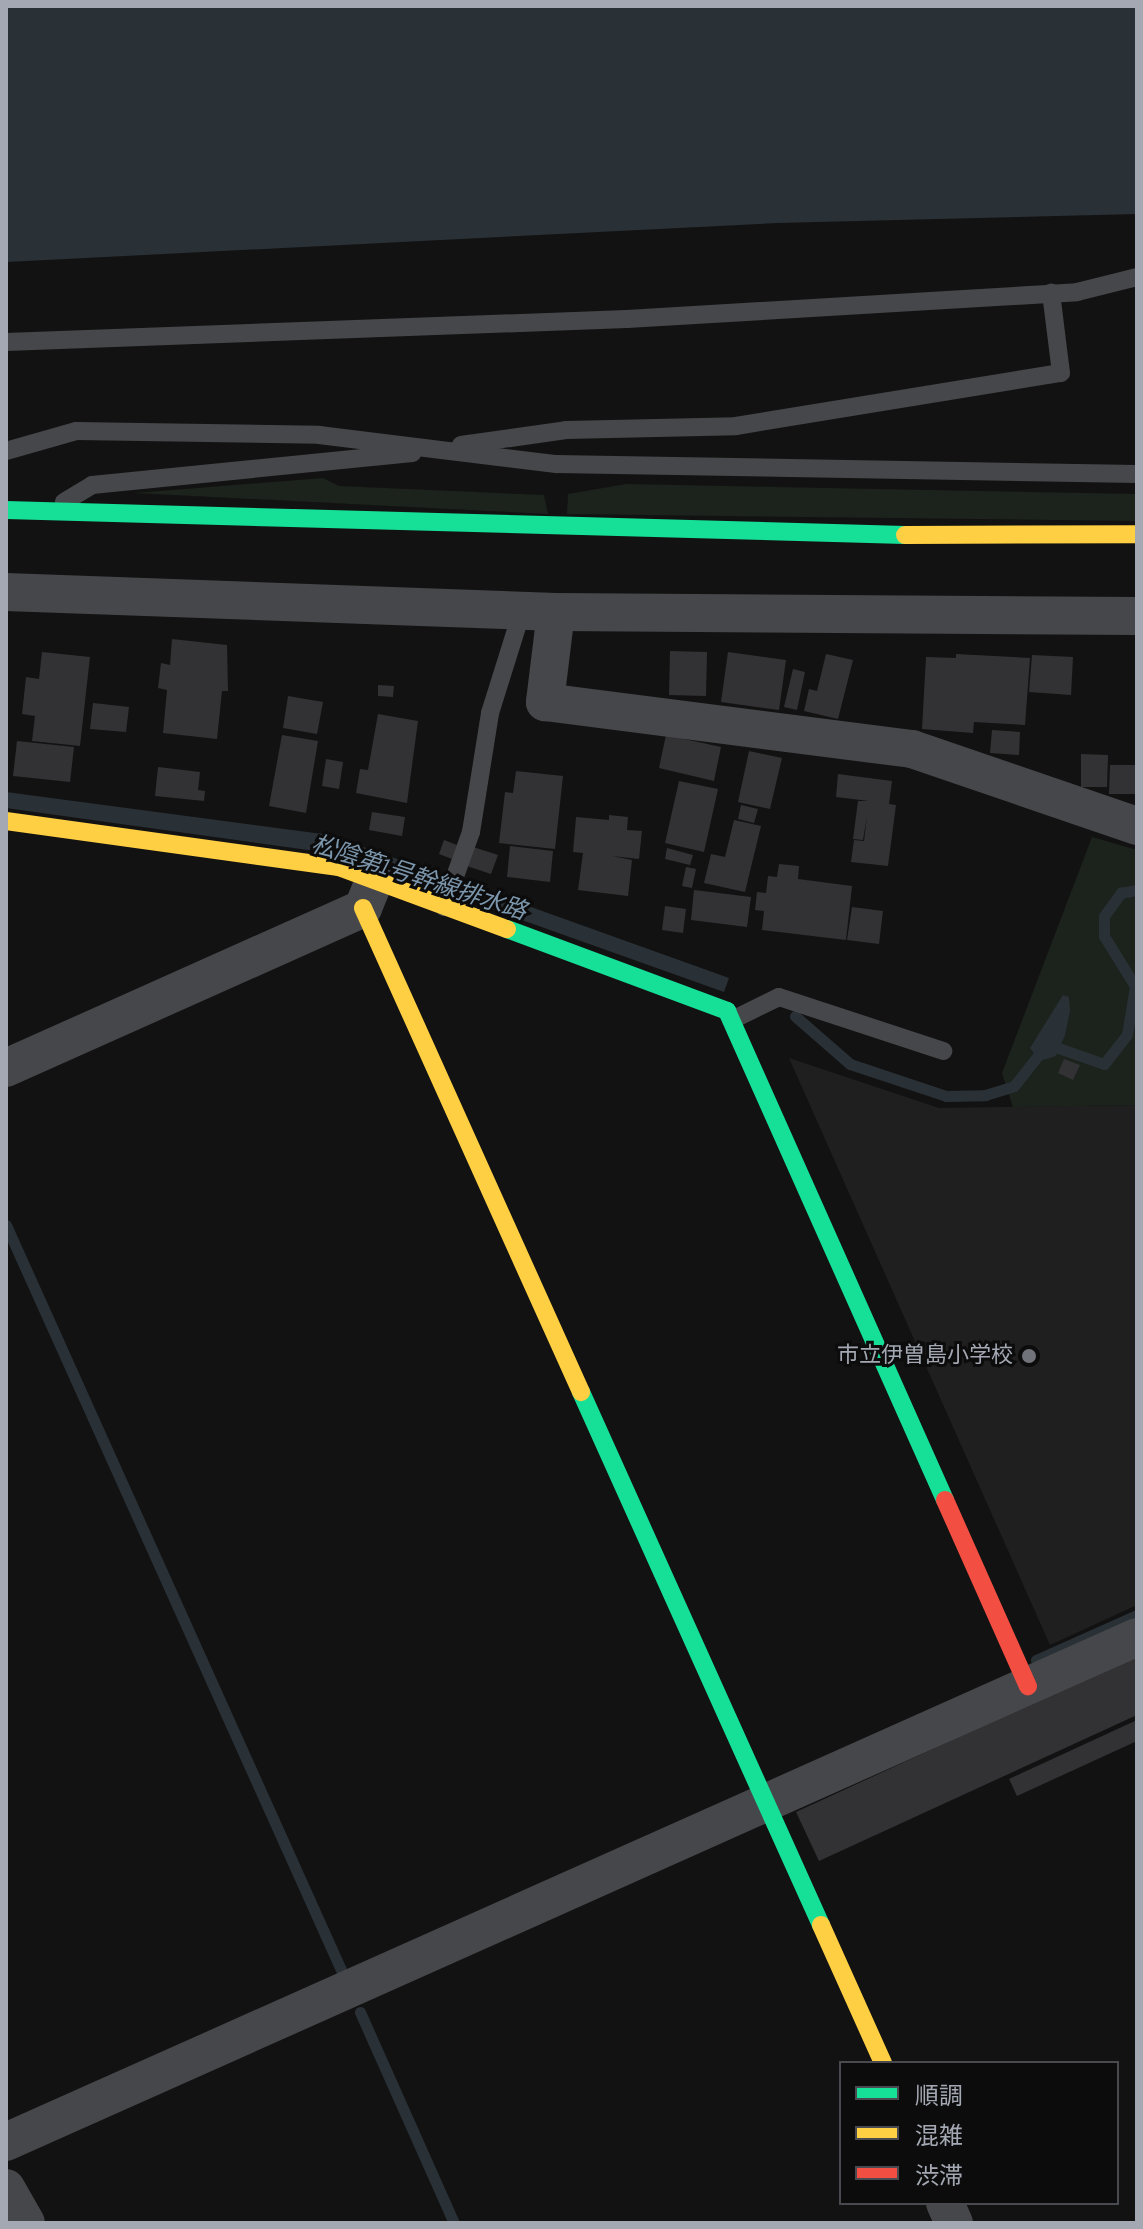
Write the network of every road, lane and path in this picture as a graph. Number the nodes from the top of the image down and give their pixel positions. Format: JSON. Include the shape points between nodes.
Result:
{"nodes":[{"id":1,"x":1137,"y":277,"type":"edge"},
{"id":2,"x":1051,"y":293,"type":"junction"},
{"id":3,"x":6,"y":342,"type":"edge"},
{"id":4,"x":435,"y":449,"type":"junction"},
{"id":5,"x":6,"y":451,"type":"edge"},
{"id":6,"x":1137,"y":474,"type":"edge"},
{"id":7,"x":6,"y":510,"type":"edge"},
{"id":8,"x":48,"y":511,"type":"junction"},
{"id":9,"x":1137,"y":534,"type":"edge"},
{"id":10,"x":6,"y":592,"type":"edge"},
{"id":11,"x":539,"y":612,"type":"junction"},
{"id":12,"x":1137,"y":616,"type":"edge"},
{"id":13,"x":6,"y":821,"type":"edge"},
{"id":14,"x":1137,"y":826,"type":"edge"},
{"id":15,"x":368,"y":894,"type":"junction"},
{"id":16,"x":446,"y":903,"type":"junction"},
{"id":17,"x":731,"y":1020,"type":"junction"},
{"id":18,"x":943,"y":1051,"type":"dead end"},
{"id":19,"x":6,"y":1068,"type":"edge"},
{"id":20,"x":1137,"y":1637,"type":"edge"},
{"id":21,"x":1028,"y":1686,"type":"junction"},
{"id":22,"x":767,"y":1804,"type":"junction"},
{"id":23,"x":882,"y":2061,"type":"edge"},
{"id":24,"x":6,"y":2142,"type":"edge"},
{"id":25,"x":6,"y":2188,"type":"edge"},
{"id":26,"x":26,"y":2223,"type":"edge"}],
"edges":[{"from":1,"to":2,"type":"lane"},
{"from":2,"to":3,"type":"lane","via":[[627,319]]},
{"from":2,"to":4,"type":"lane","via":[[1061,373],[736,426],[566,430]]},
{"from":4,"to":5,"type":"lane","via":[[319,435],[76,431]]},
{"from":4,"to":6,"type":"lane","via":[[556,464]]},
{"from":4,"to":8,"type":"lane","via":[[337,464],[92,485]]},
{"from":7,"to":8,"type":"street"},
{"from":8,"to":9,"type":"street","via":[[817,536]]},
{"from":10,"to":11,"type":"street"},
{"from":11,"to":12,"type":"street"},
{"from":11,"to":14,"type":"street","via":[[545,702],[912,749]]},
{"from":11,"to":16,"type":"lane","via":[[490,713],[471,832]]},
{"from":13,"to":15,"type":"street","via":[[339,867]]},
{"from":15,"to":16,"type":"street"},
{"from":15,"to":19,"type":"street"},
{"from":15,"to":22,"type":"street"},
{"from":16,"to":17,"type":"street","via":[[727,1011]]},
{"from":17,"to":18,"type":"lane","via":[[779,997]]},
{"from":17,"to":21,"type":"street"},
{"from":20,"to":21,"type":"street"},
{"from":21,"to":22,"type":"street"},
{"from":22,"to":23,"type":"street"},
{"from":22,"to":24,"type":"street"},
{"from":25,"to":26,"type":"street"}]}
